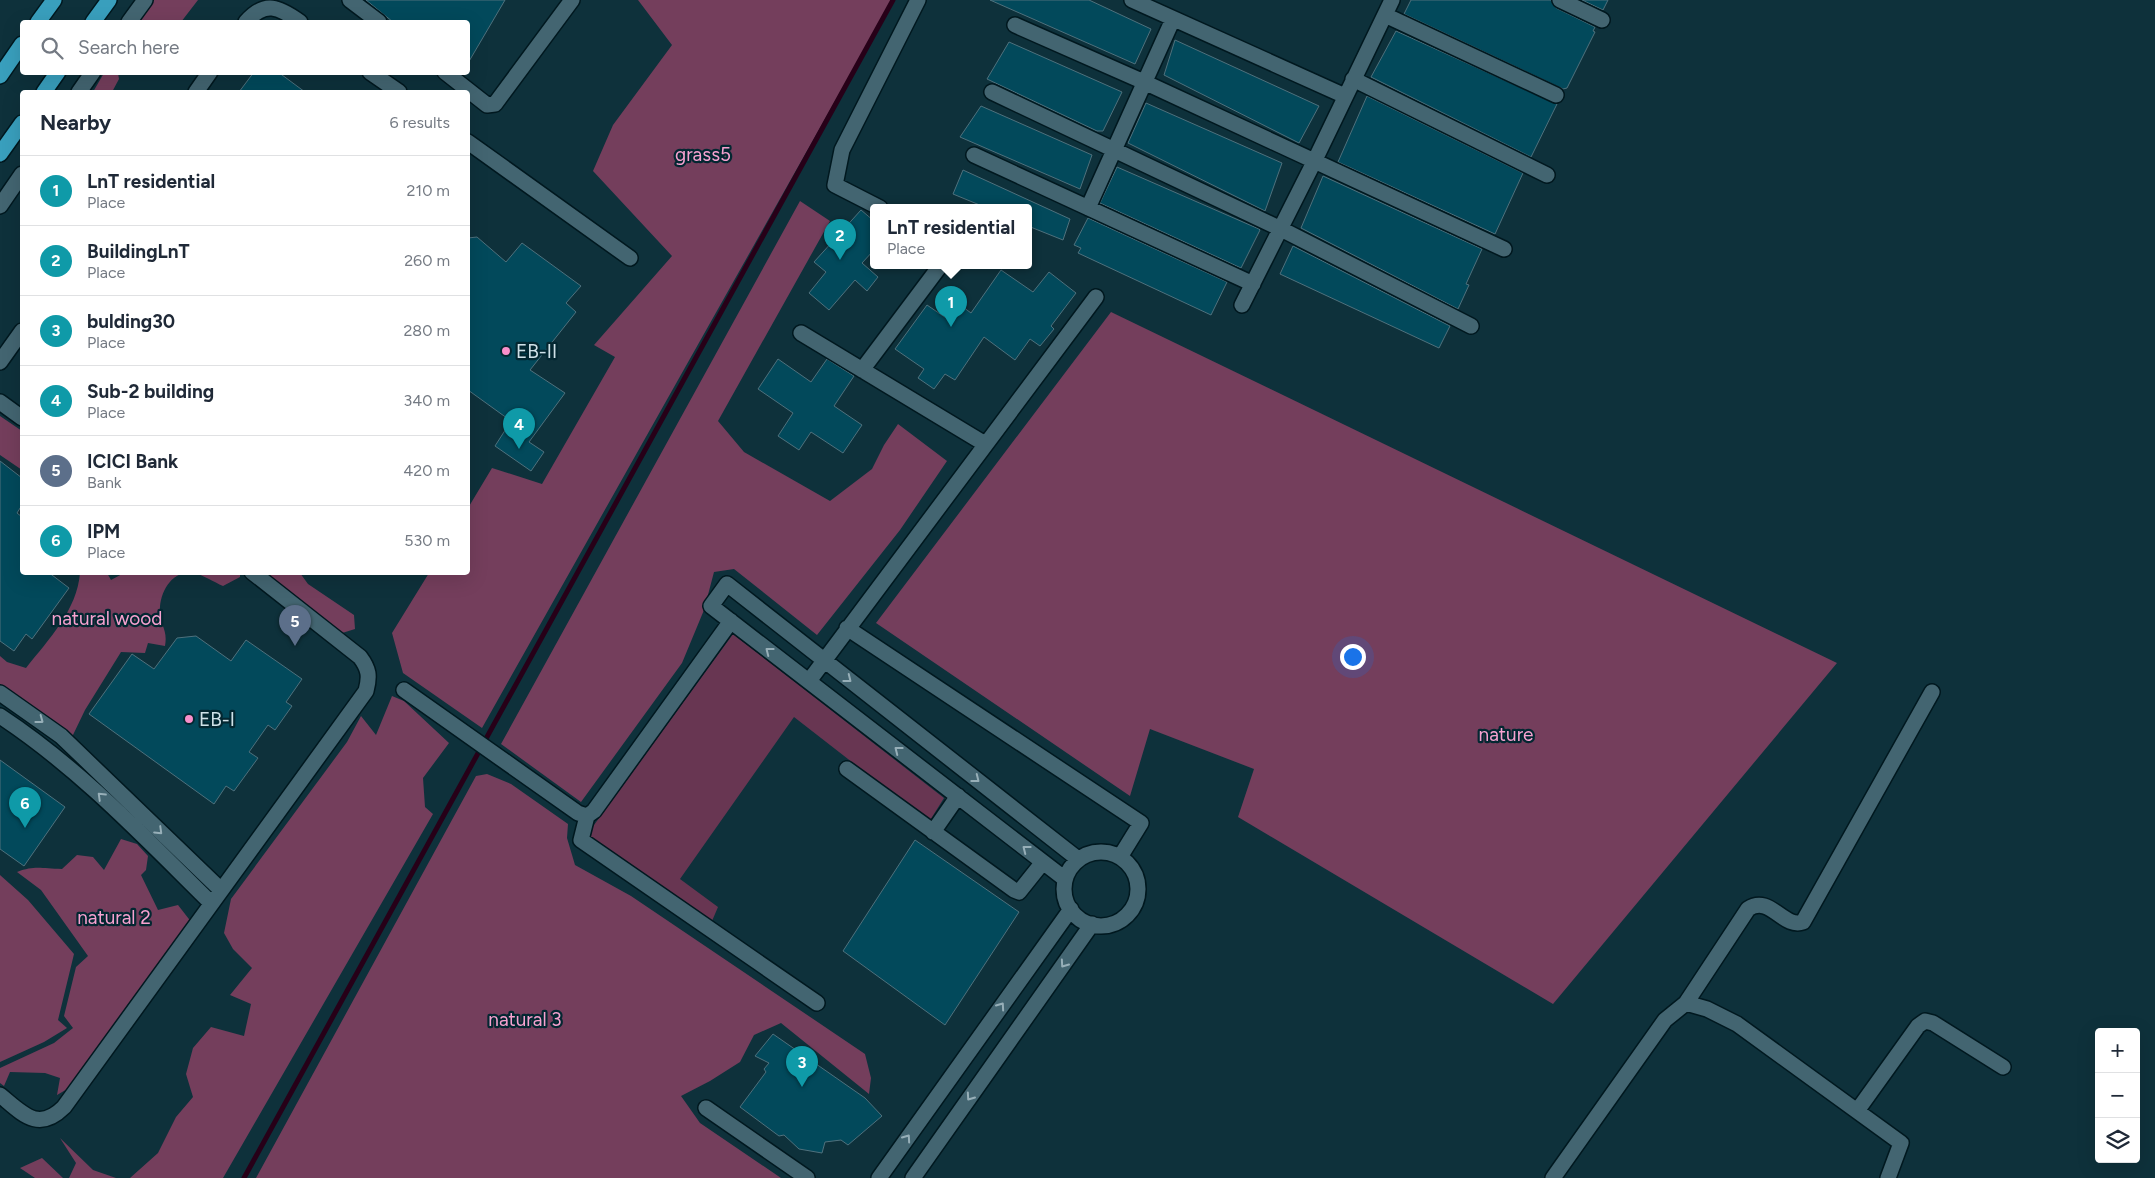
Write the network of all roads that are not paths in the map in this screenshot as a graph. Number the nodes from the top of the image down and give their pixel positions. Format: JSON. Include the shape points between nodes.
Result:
{"nodes":[{"id":1,"x":54,"y":0,"type":"edge"},
{"id":2,"x":109,"y":0,"type":"edge"},
{"id":3,"x":145,"y":0,"type":"edge"},
{"id":4,"x":350,"y":0,"type":"edge"},
{"id":5,"x":572,"y":0,"type":"edge"},
{"id":6,"x":918,"y":0,"type":"edge"},
{"id":7,"x":1132,"y":0,"type":"edge"},
{"id":8,"x":1392,"y":0,"type":"edge"},
{"id":9,"x":1560,"y":0,"type":"edge"},
{"id":10,"x":1384,"y":15,"type":"junction"},
{"id":11,"x":1173,"y":19,"type":"junction"},
{"id":12,"x":39,"y":20,"type":"edge"},
{"id":13,"x":94,"y":20,"type":"edge"},
{"id":14,"x":130,"y":20,"type":"edge"},
{"id":15,"x":248,"y":20,"type":"edge"},
{"id":16,"x":297,"y":20,"type":"edge"},
{"id":17,"x":376,"y":20,"type":"edge"},
{"id":18,"x":1602,"y":20,"type":"dead end"},
{"id":19,"x":1015,"y":25,"type":"dead end"},
{"id":20,"x":20,"y":47,"type":"edge"},
{"id":21,"x":56,"y":75,"type":"edge"},
{"id":22,"x":91,"y":75,"type":"edge"},
{"id":23,"x":208,"y":75,"type":"edge"},
{"id":24,"x":374,"y":75,"type":"edge"},
{"id":25,"x":449,"y":75,"type":"edge"},
{"id":26,"x":0,"y":76,"type":"edge"},
{"id":27,"x":1353,"y":79,"type":"junction"},
{"id":28,"x":1144,"y":82,"type":"junction"},
{"id":29,"x":45,"y":90,"type":"edge"},
{"id":30,"x":80,"y":90,"type":"edge"},
{"id":31,"x":197,"y":90,"type":"edge"},
{"id":32,"x":395,"y":90,"type":"edge"},
{"id":33,"x":468,"y":90,"type":"edge"},
{"id":34,"x":470,"y":92,"type":"edge"},
{"id":35,"x":992,"y":92,"type":"dead end"},
{"id":36,"x":1556,"y":95,"type":"dead end"},
{"id":37,"x":1345,"y":96,"type":"junction"},
{"id":38,"x":20,"y":126,"type":"edge"},
{"id":39,"x":470,"y":143,"type":"edge"},
{"id":40,"x":1113,"y":150,"type":"junction"},
{"id":41,"x":0,"y":154,"type":"edge"},
{"id":42,"x":974,"y":155,"type":"dead end"},
{"id":43,"x":1314,"y":162,"type":"junction"},
{"id":44,"x":1546,"y":175,"type":"dead end"},
{"id":45,"x":20,"y":177,"type":"edge"},
{"id":46,"x":872,"y":204,"type":"edge"},
{"id":47,"x":0,"y":206,"type":"edge"},
{"id":48,"x":1088,"y":208,"type":"junction"},
{"id":49,"x":1280,"y":229,"type":"junction"},
{"id":50,"x":1504,"y":249,"type":"dead end"},
{"id":51,"x":630,"y":258,"type":"dead end"},
{"id":52,"x":938,"y":269,"type":"edge"},
{"id":53,"x":1253,"y":284,"type":"junction"},
{"id":54,"x":1096,"y":296,"type":"dead end"},
{"id":55,"x":1242,"y":306,"type":"dead end"},
{"id":56,"x":1471,"y":326,"type":"dead end"},
{"id":57,"x":801,"y":333,"type":"dead end"},
{"id":58,"x":20,"y":334,"type":"edge"},
{"id":59,"x":0,"y":362,"type":"edge"},
{"id":60,"x":862,"y":370,"type":"junction"},
{"id":61,"x":0,"y":402,"type":"edge"},
{"id":62,"x":20,"y":417,"type":"edge"},
{"id":63,"x":984,"y":444,"type":"junction"},
{"id":64,"x":256,"y":575,"type":"edge"},
{"id":65,"x":731,"y":621,"type":"junction"},
{"id":66,"x":847,"y":628,"type":"junction"},
{"id":67,"x":824,"y":660,"type":"junction"},
{"id":68,"x":809,"y":681,"type":"junction"},
{"id":69,"x":404,"y":690,"type":"dead end"},
{"id":70,"x":1932,"y":692,"type":"dead end"},
{"id":71,"x":0,"y":693,"type":"edge"},
{"id":72,"x":0,"y":716,"type":"edge"},
{"id":73,"x":847,"y":769,"type":"dead end"},
{"id":74,"x":958,"y":796,"type":"junction"},
{"id":75,"x":587,"y":816,"type":"junction"},
{"id":76,"x":933,"y":832,"type":"junction"},
{"id":77,"x":1120,"y":858,"type":"junction"},
{"id":78,"x":1078,"y":859,"type":"junction"},
{"id":79,"x":1043,"y":862,"type":"junction"},
{"id":80,"x":1065,"y":879,"type":"junction"},
{"id":81,"x":221,"y":890,"type":"junction"},
{"id":82,"x":211,"y":903,"type":"junction"},
{"id":83,"x":1070,"y":909,"type":"junction"},
{"id":84,"x":1092,"y":924,"type":"junction"},
{"id":85,"x":1686,"y":1003,"type":"junction"},
{"id":86,"x":817,"y":1004,"type":"dead end"},
{"id":87,"x":2003,"y":1068,"type":"dead end"},
{"id":88,"x":0,"y":1095,"type":"edge"},
{"id":89,"x":706,"y":1108,"type":"dead end"},
{"id":90,"x":1857,"y":1111,"type":"junction"},
{"id":91,"x":807,"y":1178,"type":"edge"},
{"id":92,"x":879,"y":1178,"type":"edge"},
{"id":93,"x":913,"y":1178,"type":"edge"},
{"id":94,"x":1553,"y":1178,"type":"edge"},
{"id":95,"x":1888,"y":1178,"type":"edge"}],
"edges":[{"from":1,"to":12,"type":"highway"},
{"from":2,"to":13,"type":"highway"},
{"from":3,"to":14,"type":"street"},
{"from":4,"to":17,"type":"street"},
{"from":5,"to":34,"type":"street","via":[[495,104],[487,105]]},
{"from":6,"to":46,"type":"street","via":[[842,150],[835,184]]},
{"from":7,"to":11,"type":"street"},
{"from":8,"to":10,"type":"street"},
{"from":9,"to":18,"type":"street"},
{"from":10,"to":27,"type":"street"},
{"from":10,"to":36,"type":"street"},
{"from":11,"to":28,"type":"street"},
{"from":11,"to":37,"type":"street"},
{"from":15,"to":16,"type":"street","via":[[263,7],[273,6]]},
{"from":19,"to":28,"type":"street"},
{"from":20,"to":26,"type":"highway"},
{"from":21,"to":29,"type":"highway"},
{"from":22,"to":30,"type":"street"},
{"from":23,"to":31,"type":"street"},
{"from":24,"to":32,"type":"street"},
{"from":25,"to":33,"type":"street"},
{"from":27,"to":37,"type":"street"},
{"from":27,"to":44,"type":"street"},
{"from":28,"to":40,"type":"street"},
{"from":28,"to":43,"type":"street"},
{"from":35,"to":40,"type":"street"},
{"from":37,"to":43,"type":"street"},
{"from":38,"to":41,"type":"highway"},
{"from":39,"to":51,"type":"street"},
{"from":40,"to":48,"type":"street"},
{"from":40,"to":49,"type":"street"},
{"from":42,"to":48,"type":"street"},
{"from":43,"to":49,"type":"street"},
{"from":43,"to":50,"type":"street"},
{"from":45,"to":47,"type":"street"},
{"from":48,"to":53,"type":"street"},
{"from":49,"to":53,"type":"street"},
{"from":49,"to":56,"type":"street"},
{"from":52,"to":60,"type":"street"},
{"from":53,"to":55,"type":"street"},
{"from":54,"to":63,"type":"street"},
{"from":57,"to":60,"type":"street"},
{"from":58,"to":59,"type":"street"},
{"from":60,"to":63,"type":"street"},
{"from":61,"to":62,"type":"street"},
{"from":63,"to":66,"type":"street"},
{"from":64,"to":81,"type":"street","via":[[360,657],[368,667],[370,678],[366,691]]},
{"from":65,"to":67,"type":"street","via":[[711,606],[727,584]]},
{"from":68,"to":65,"type":"street","one_way":true},
{"from":65,"to":75,"type":"street","via":[[594,811]]},
{"from":66,"to":67,"type":"street"},
{"from":66,"to":77,"type":"street","via":[[1142,823]]},
{"from":67,"to":68,"type":"street"},
{"from":67,"to":78,"type":"street","one_way":true},
{"from":74,"to":68,"type":"street","one_way":true},
{"from":69,"to":75,"type":"street","via":[[578,814]]},
{"from":70,"to":85,"type":"street","via":[[1803,922],[1794,923],[1764,905],[1748,909]]},
{"from":71,"to":81,"type":"street","one_way":true,"via":[[61,736]]},
{"from":82,"to":72,"type":"street","one_way":true,"via":[[83,778]]},
{"from":73,"to":76,"type":"street"},
{"from":74,"to":76,"type":"street"},
{"from":79,"to":74,"type":"street","one_way":true},
{"from":75,"to":86,"type":"street","via":[[581,837],[583,844]]},
{"from":76,"to":79,"type":"street","via":[[1019,892]]},
{"from":77,"to":78,"type":"street","via":[[1102,852]]},
{"from":77,"to":84,"type":"street","via":[[1134,872],[1138,884],[1132,908],[1115,923],[1104,926]]},
{"from":78,"to":80,"type":"street"},
{"from":79,"to":80,"type":"street"},
{"from":80,"to":83,"type":"street","via":[[1064,891]]},
{"from":81,"to":82,"type":"street"},
{"from":82,"to":88,"type":"street","via":[[53,1118],[27,1117]]},
{"from":83,"to":84,"type":"street","via":[[1081,920]]},
{"from":92,"to":83,"type":"street","one_way":true},
{"from":84,"to":93,"type":"street","one_way":true},
{"from":85,"to":90,"type":"street","via":[[1737,1024]]},
{"from":85,"to":94,"type":"street","via":[[1665,1020]]},
{"from":87,"to":90,"type":"street","via":[[1925,1021],[1918,1026]]},
{"from":89,"to":91,"type":"street"},
{"from":90,"to":95,"type":"street","via":[[1901,1143]]}]}
